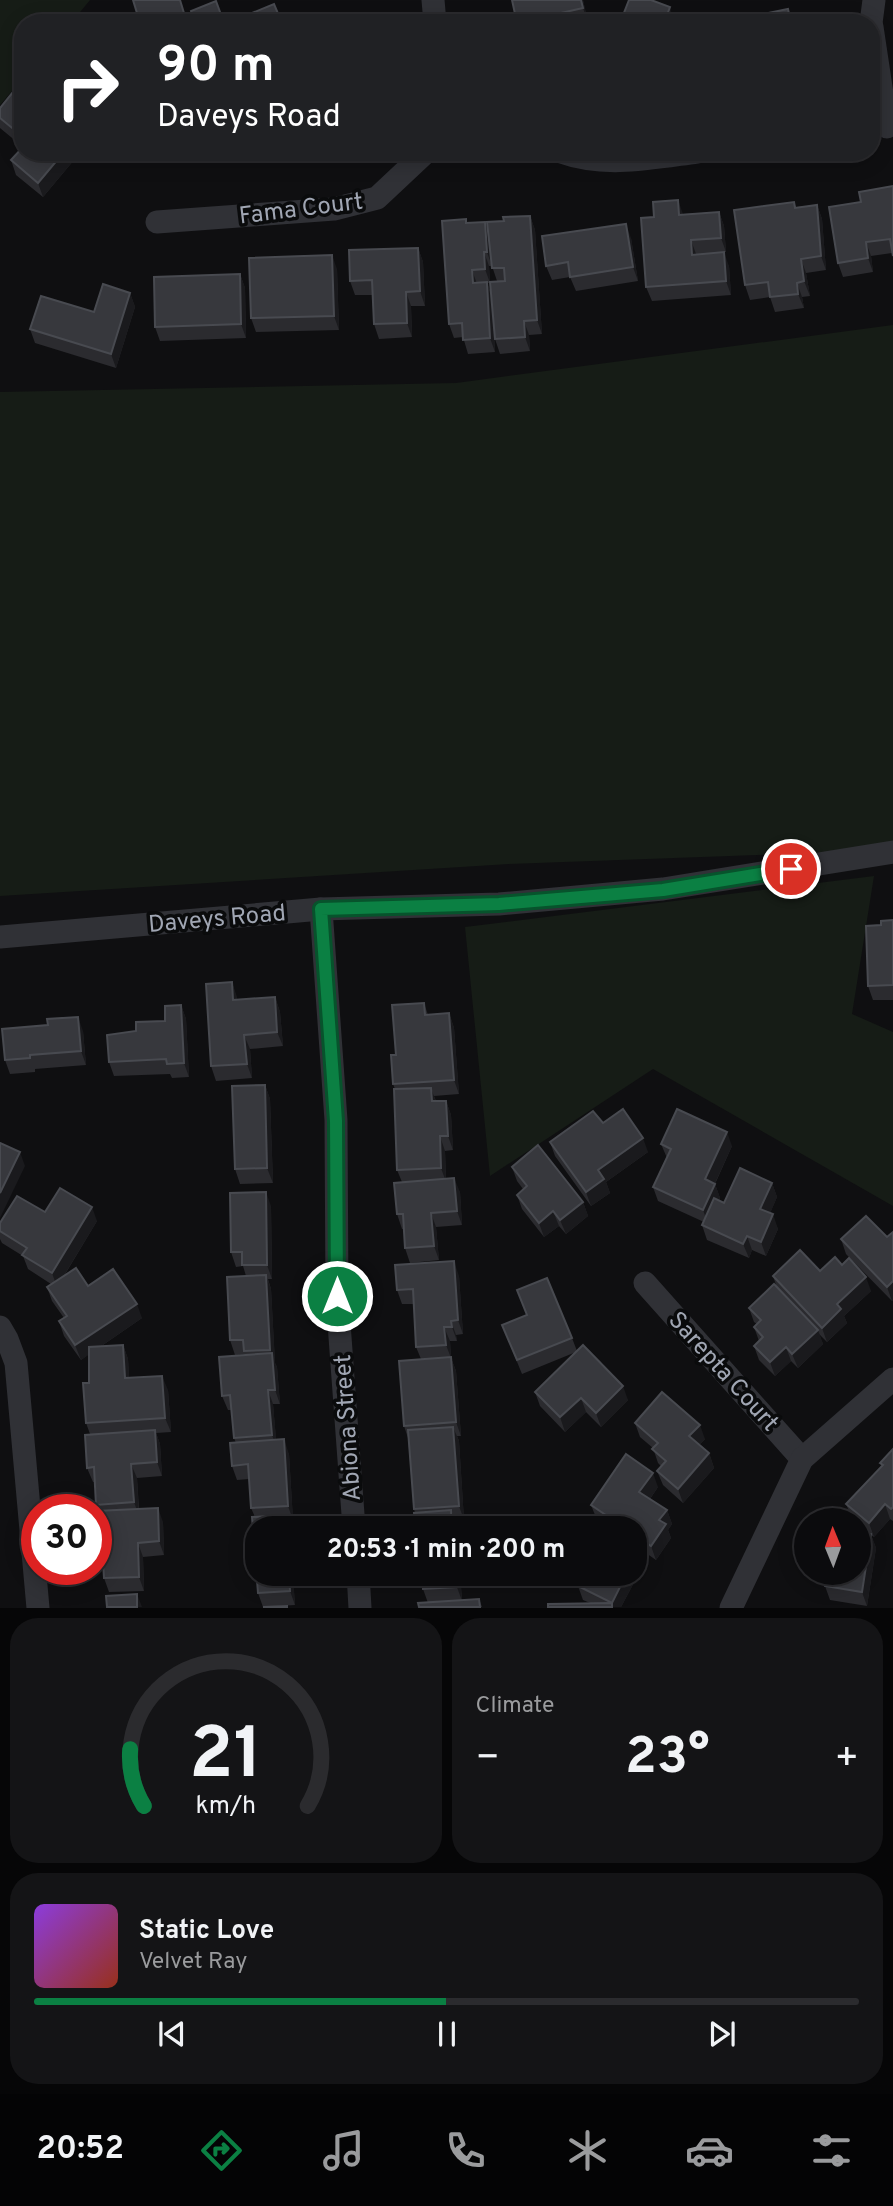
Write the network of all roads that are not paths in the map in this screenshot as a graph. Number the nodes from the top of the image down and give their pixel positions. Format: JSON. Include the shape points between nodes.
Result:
{"nodes":[{"id":1,"x":880,"y":96,"type":"edge"},
{"id":2,"x":884,"y":127,"type":"edge"},
{"id":3,"x":416,"y":161,"type":"edge"},
{"id":4,"x":617,"y":161,"type":"edge"},
{"id":5,"x":635,"y":161,"type":"edge"},
{"id":6,"x":157,"y":222,"type":"dead end"},
{"id":7,"x":893,"y":852,"type":"edge"},
{"id":8,"x":321,"y":909,"type":"junction"},
{"id":9,"x":0,"y":937,"type":"edge"},
{"id":10,"x":645,"y":1283,"type":"dead end"},
{"id":11,"x":0,"y":1327,"type":"edge"},
{"id":12,"x":893,"y":1379,"type":"edge"},
{"id":13,"x":802,"y":1459,"type":"junction"},
{"id":14,"x":353,"y":1516,"type":"edge"},
{"id":15,"x":359,"y":1586,"type":"edge"},
{"id":16,"x":38,"y":1608,"type":"edge"},
{"id":17,"x":360,"y":1608,"type":"edge"},
{"id":18,"x":731,"y":1608,"type":"edge"}],
"edges":[{"from":1,"to":2,"type":"street"},
{"from":3,"to":6,"type":"street","name":"Fama Court","via":[[377,198],[334,209]]},
{"from":4,"to":5,"type":"street"},
{"from":7,"to":8,"type":"street","name":"Daveys Road","via":[[663,890],[499,904]]},
{"from":8,"to":9,"type":"street","name":"Daveys Road"},
{"from":8,"to":14,"type":"street","name":"Abiona Street","via":[[336,1121],[337,1296]]},
{"from":10,"to":13,"type":"street","name":"Sarepta Court"},
{"from":11,"to":16,"type":"street","via":[[16,1363]]},
{"from":12,"to":13,"type":"street"},
{"from":13,"to":18,"type":"street"},
{"from":15,"to":17,"type":"street"}]}
